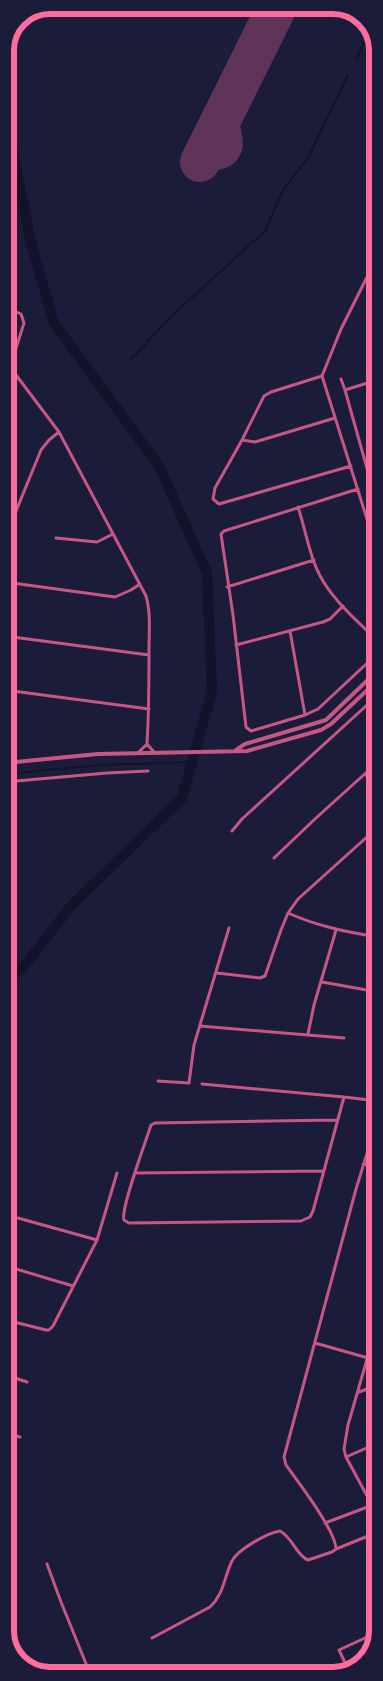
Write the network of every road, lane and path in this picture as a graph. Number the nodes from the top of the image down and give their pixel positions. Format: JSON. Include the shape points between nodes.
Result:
{"nodes":[{"id":1,"x":369,"y":273,"type":"edge"},
{"id":2,"x":14,"y":311,"type":"edge"},
{"id":3,"x":14,"y":354,"type":"edge"},
{"id":4,"x":14,"y":372,"type":"edge"},
{"id":5,"x":17,"y":376,"type":"junction"},
{"id":6,"x":322,"y":376,"type":"junction"},
{"id":7,"x":341,"y":379,"type":"dead end"},
{"id":8,"x":14,"y":382,"type":"edge"},
{"id":9,"x":369,"y":382,"type":"edge"},
{"id":10,"x":344,"y":390,"type":"junction"},
{"id":11,"x":335,"y":418,"type":"junction"},
{"id":12,"x":59,"y":432,"type":"junction"},
{"id":13,"x":242,"y":440,"type":"junction"},
{"id":14,"x":351,"y":466,"type":"junction"},
{"id":15,"x":369,"y":476,"type":"edge"},
{"id":16,"x":358,"y":489,"type":"junction"},
{"id":17,"x":298,"y":508,"type":"junction"},
{"id":18,"x":14,"y":516,"type":"edge"},
{"id":19,"x":369,"y":526,"type":"edge"},
{"id":20,"x":113,"y":534,"type":"junction"},
{"id":21,"x":56,"y":538,"type":"dead end"},
{"id":22,"x":314,"y":560,"type":"junction"},
{"id":23,"x":14,"y":583,"type":"edge"},
{"id":24,"x":140,"y":584,"type":"junction"},
{"id":25,"x":227,"y":587,"type":"junction"},
{"id":26,"x":343,"y":606,"type":"junction"},
{"id":27,"x":290,"y":631,"type":"junction"},
{"id":28,"x":369,"y":632,"type":"edge"},
{"id":29,"x":14,"y":637,"type":"edge"},
{"id":30,"x":236,"y":645,"type":"junction"},
{"id":31,"x":149,"y":655,"type":"junction"},
{"id":32,"x":369,"y":662,"type":"edge"},
{"id":33,"x":369,"y":678,"type":"edge"},
{"id":34,"x":369,"y":679,"type":"edge"},
{"id":35,"x":366,"y":681,"type":"junction"},
{"id":36,"x":369,"y":688,"type":"edge"},
{"id":37,"x":14,"y":691,"type":"edge"},
{"id":38,"x":369,"y":703,"type":"edge"},
{"id":39,"x":149,"y":709,"type":"junction"},
{"id":40,"x":305,"y":715,"type":"junction"},
{"id":41,"x":147,"y":744,"type":"junction"},
{"id":42,"x":236,"y":750,"type":"junction"},
{"id":43,"x":138,"y":753,"type":"junction"},
{"id":44,"x":155,"y":753,"type":"junction"},
{"id":45,"x":14,"y":762,"type":"edge"},
{"id":46,"x":369,"y":770,"type":"edge"},
{"id":47,"x":148,"y":771,"type":"dead end"},
{"id":48,"x":365,"y":774,"type":"junction"},
{"id":49,"x":369,"y":778,"type":"edge"},
{"id":50,"x":14,"y":781,"type":"edge"},
{"id":51,"x":232,"y":831,"type":"dead end"},
{"id":52,"x":369,"y":835,"type":"edge"},
{"id":53,"x":274,"y":858,"type":"dead end"},
{"id":54,"x":288,"y":913,"type":"junction"},
{"id":55,"x":229,"y":928,"type":"dead end"},
{"id":56,"x":336,"y":930,"type":"junction"},
{"id":57,"x":369,"y":936,"type":"edge"},
{"id":58,"x":217,"y":973,"type":"junction"},
{"id":59,"x":322,"y":982,"type":"junction"},
{"id":60,"x":369,"y":990,"type":"edge"},
{"id":61,"x":200,"y":1026,"type":"junction"},
{"id":62,"x":308,"y":1034,"type":"junction"},
{"id":63,"x":344,"y":1038,"type":"dead end"},
{"id":64,"x":158,"y":1081,"type":"dead end"},
{"id":65,"x":202,"y":1084,"type":"dead end"},
{"id":66,"x":344,"y":1097,"type":"junction"},
{"id":67,"x":369,"y":1100,"type":"edge"},
{"id":68,"x":337,"y":1120,"type":"junction"},
{"id":69,"x":369,"y":1146,"type":"edge"},
{"id":70,"x":363,"y":1164,"type":"junction"},
{"id":71,"x":369,"y":1166,"type":"edge"},
{"id":72,"x":324,"y":1170,"type":"junction"},
{"id":73,"x":117,"y":1173,"type":"dead end"},
{"id":74,"x":135,"y":1173,"type":"junction"},
{"id":75,"x":18,"y":1218,"type":"dead end"},
{"id":76,"x":97,"y":1240,"type":"junction"},
{"id":77,"x":14,"y":1268,"type":"edge"},
{"id":78,"x":73,"y":1286,"type":"junction"},
{"id":79,"x":14,"y":1322,"type":"edge"},
{"id":80,"x":315,"y":1343,"type":"junction"},
{"id":81,"x":369,"y":1354,"type":"edge"},
{"id":82,"x":368,"y":1358,"type":"junction"},
{"id":83,"x":14,"y":1378,"type":"edge"},
{"id":84,"x":27,"y":1382,"type":"dead end"},
{"id":85,"x":369,"y":1388,"type":"edge"},
{"id":86,"x":359,"y":1392,"type":"junction"},
{"id":87,"x":14,"y":1435,"type":"edge"},
{"id":88,"x":20,"y":1437,"type":"dead end"},
{"id":89,"x":369,"y":1447,"type":"edge"},
{"id":90,"x":346,"y":1457,"type":"junction"},
{"id":91,"x":369,"y":1499,"type":"edge"},
{"id":92,"x":369,"y":1506,"type":"edge"},
{"id":93,"x":325,"y":1523,"type":"junction"},
{"id":94,"x":369,"y":1536,"type":"edge"},
{"id":95,"x":336,"y":1549,"type":"junction"},
{"id":96,"x":47,"y":1564,"type":"dead end"},
{"id":97,"x":369,"y":1636,"type":"edge"},
{"id":98,"x":152,"y":1638,"type":"dead end"},
{"id":99,"x":346,"y":1665,"type":"edge"},
{"id":100,"x":88,"y":1667,"type":"edge"}],
"edges":[{"from":1,"to":6,"type":"street"},
{"from":2,"to":3,"type":"street","via":[[21,314],[24,323]]},
{"from":4,"to":5,"type":"street"},
{"from":5,"to":8,"type":"street"},
{"from":5,"to":12,"type":"street"},
{"from":6,"to":11,"type":"street"},
{"from":6,"to":13,"type":"street","via":[[264,396]]},
{"from":7,"to":10,"type":"street"},
{"from":9,"to":10,"type":"street"},
{"from":10,"to":15,"type":"street"},
{"from":11,"to":13,"type":"street","via":[[255,442]]},
{"from":11,"to":14,"type":"street"},
{"from":12,"to":18,"type":"street","via":[[41,450]]},
{"from":12,"to":20,"type":"street"},
{"from":13,"to":14,"type":"street","via":[[215,488],[213,499],[219,504]]},
{"from":14,"to":16,"type":"street"},
{"from":16,"to":17,"type":"street"},
{"from":16,"to":19,"type":"street"},
{"from":17,"to":22,"type":"street"},
{"from":17,"to":25,"type":"street","via":[[224,530],[221,534]]},
{"from":20,"to":21,"type":"street","via":[[97,542]]},
{"from":20,"to":24,"type":"street"},
{"from":22,"to":25,"type":"street"},
{"from":22,"to":26,"type":"street","via":[[323,581]]},
{"from":23,"to":24,"type":"street","via":[[116,597]]},
{"from":24,"to":31,"type":"street","via":[[149,607]]},
{"from":25,"to":30,"type":"street"},
{"from":26,"to":27,"type":"street","via":[[330,619]]},
{"from":26,"to":28,"type":"street"},
{"from":27,"to":30,"type":"street"},
{"from":27,"to":40,"type":"street"},
{"from":29,"to":31,"type":"street"},
{"from":30,"to":40,"type":"street","via":[[248,730]]},
{"from":31,"to":39,"type":"street"},
{"from":32,"to":40,"type":"street","via":[[322,706]]},
{"from":33,"to":35,"type":"street"},
{"from":34,"to":35,"type":"street"},
{"from":35,"to":42,"type":"street","via":[[326,720],[246,744]]},
{"from":36,"to":42,"type":"street","via":[[321,730],[247,751]]},
{"from":37,"to":39,"type":"street"},
{"from":38,"to":51,"type":"street"},
{"from":39,"to":41,"type":"street"},
{"from":41,"to":43,"type":"street"},
{"from":41,"to":44,"type":"street"},
{"from":42,"to":44,"type":"street"},
{"from":43,"to":44,"type":"street"},
{"from":43,"to":45,"type":"street"},
{"from":46,"to":48,"type":"street"},
{"from":47,"to":50,"type":"street"},
{"from":48,"to":49,"type":"street"},
{"from":48,"to":53,"type":"street"},
{"from":52,"to":54,"type":"street","via":[[298,899]]},
{"from":54,"to":56,"type":"street"},
{"from":54,"to":58,"type":"street","via":[[265,976]]},
{"from":55,"to":58,"type":"street"},
{"from":56,"to":57,"type":"street"},
{"from":56,"to":59,"type":"street"},
{"from":58,"to":61,"type":"street"},
{"from":59,"to":60,"type":"street"},
{"from":59,"to":62,"type":"street"},
{"from":61,"to":62,"type":"street"},
{"from":61,"to":64,"type":"street","via":[[189,1083]]},
{"from":62,"to":63,"type":"street"},
{"from":65,"to":66,"type":"street"},
{"from":66,"to":67,"type":"street"},
{"from":66,"to":68,"type":"street"},
{"from":68,"to":72,"type":"street"},
{"from":68,"to":74,"type":"street","via":[[155,1123],[151,1125]]},
{"from":69,"to":70,"type":"street"},
{"from":70,"to":71,"type":"street"},
{"from":70,"to":80,"type":"street"},
{"from":72,"to":74,"type":"street"},
{"from":72,"to":74,"type":"street","via":[[313,1211],[310,1217],[301,1220],[129,1223],[122,1217]]},
{"from":73,"to":76,"type":"street"},
{"from":75,"to":76,"type":"street"},
{"from":76,"to":78,"type":"street"},
{"from":77,"to":78,"type":"street"},
{"from":78,"to":79,"type":"street","via":[[49,1330]]},
{"from":80,"to":82,"type":"street"},
{"from":80,"to":93,"type":"street","via":[[284,1457],[286,1465]]},
{"from":81,"to":82,"type":"street"},
{"from":82,"to":86,"type":"street"},
{"from":83,"to":84,"type":"street"},
{"from":85,"to":86,"type":"street"},
{"from":86,"to":90,"type":"street","via":[[345,1438]]},
{"from":87,"to":88,"type":"street"},
{"from":89,"to":90,"type":"street"},
{"from":90,"to":91,"type":"street"},
{"from":92,"to":93,"type":"street"},
{"from":93,"to":95,"type":"street"},
{"from":94,"to":95,"type":"street"},
{"from":95,"to":98,"type":"street","via":[[308,1560],[280,1531],[262,1538],[232,1560],[216,1601]]},
{"from":96,"to":100,"type":"street"},
{"from":97,"to":99,"type":"street","via":[[339,1650]]}]}
